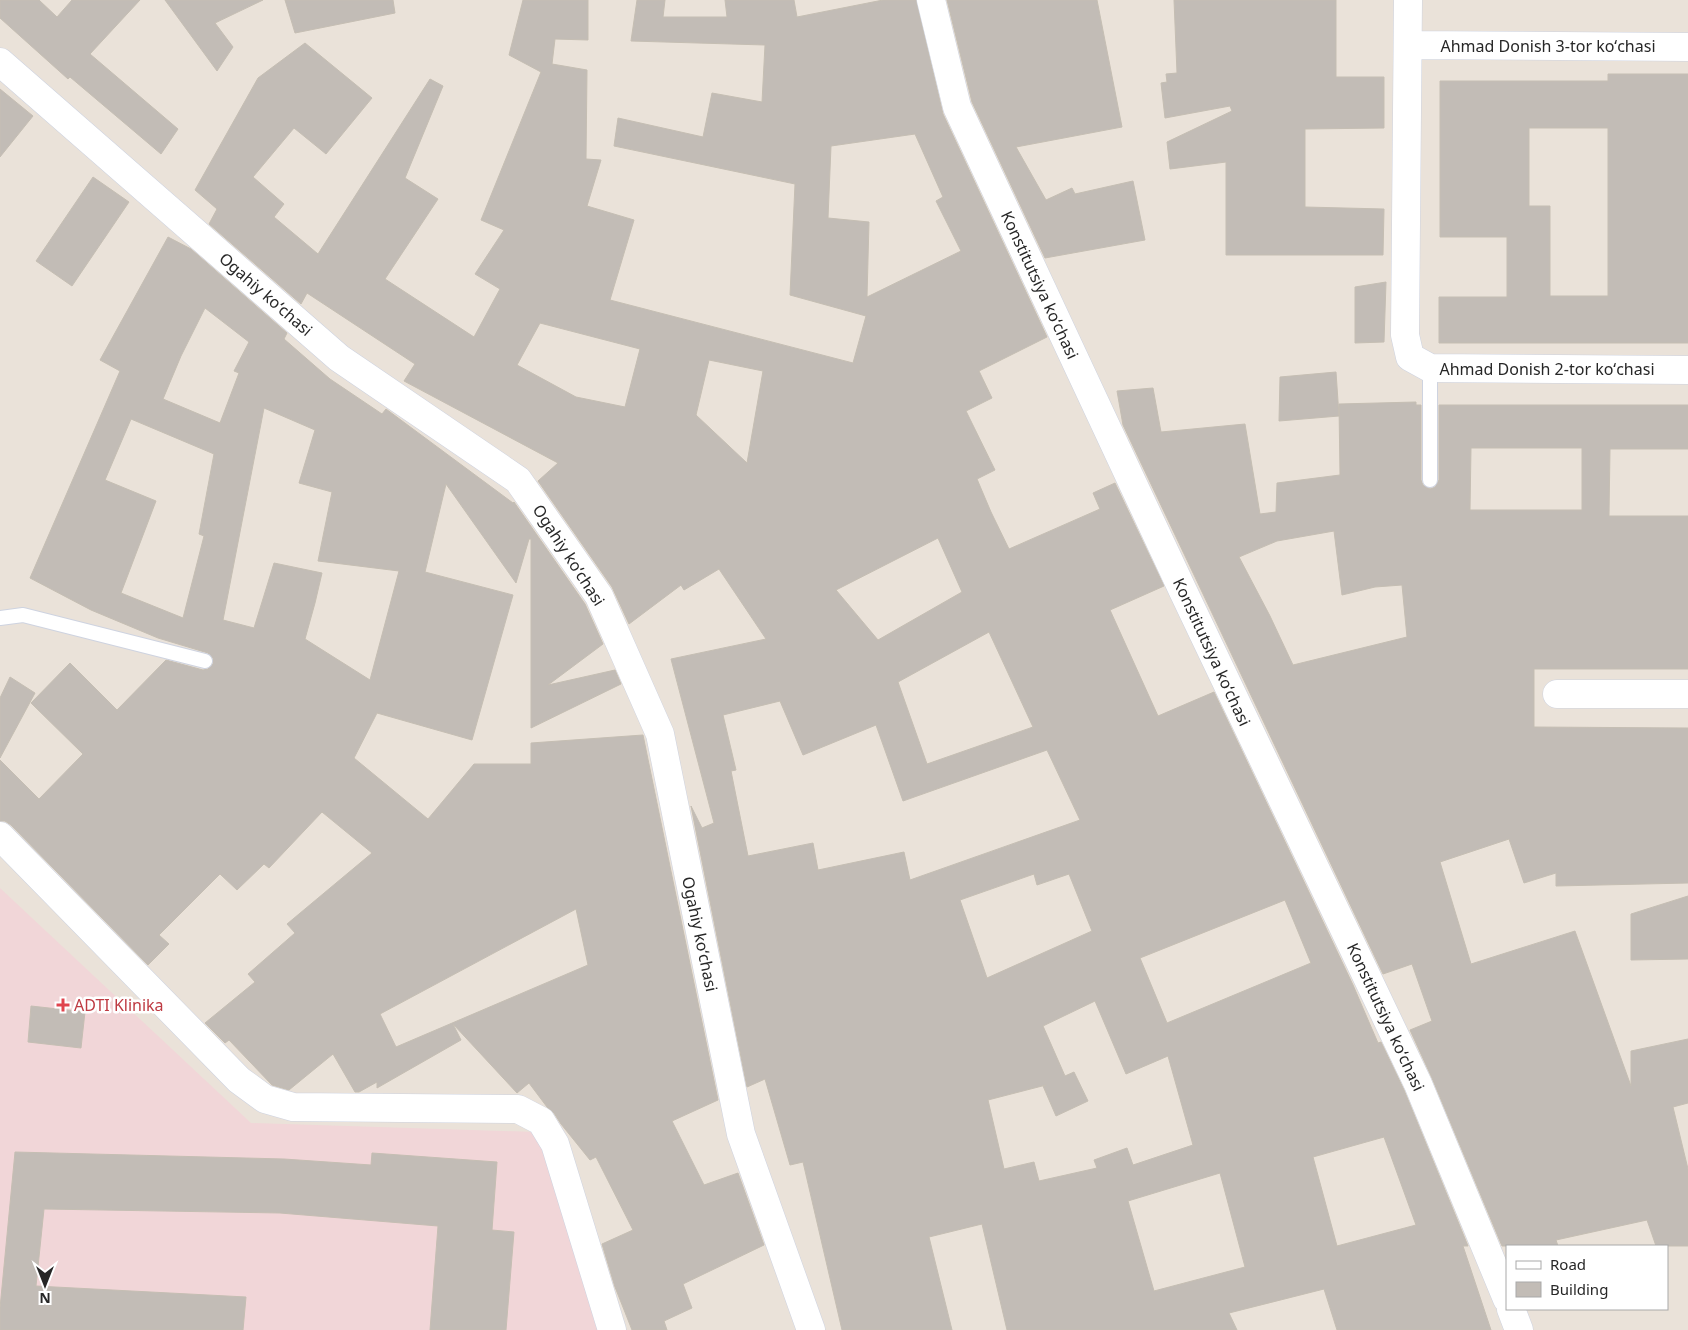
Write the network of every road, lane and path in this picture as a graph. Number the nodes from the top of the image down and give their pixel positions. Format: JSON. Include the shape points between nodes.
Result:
{"nodes":[{"id":1,"x":931,"y":0,"type":"edge"},
{"id":2,"x":1408,"y":0,"type":"edge"},
{"id":3,"x":1408,"y":45,"type":"junction"},
{"id":4,"x":1688,"y":47,"type":"edge"},
{"id":5,"x":0,"y":62,"type":"edge"},
{"id":6,"x":1420,"y":362,"type":"junction"},
{"id":7,"x":1688,"y":370,"type":"edge"},
{"id":8,"x":1430,"y":480,"type":"dead end"},
{"id":9,"x":0,"y":618,"type":"edge"},
{"id":10,"x":204,"y":661,"type":"dead end"},
{"id":11,"x":1557,"y":694,"type":"dead end"},
{"id":12,"x":1688,"y":694,"type":"edge"},
{"id":13,"x":0,"y":836,"type":"edge"},
{"id":14,"x":1506,"y":1297,"type":"edge"},
{"id":15,"x":1511,"y":1310,"type":"edge"},
{"id":16,"x":612,"y":1330,"type":"edge"},
{"id":17,"x":811,"y":1330,"type":"edge"},
{"id":18,"x":1519,"y":1330,"type":"edge"}],
"edges":[{"from":1,"to":14,"type":"street","name":"Konstitutsiya koʻchasi","via":[[957,107],[1418,1084]]},
{"from":2,"to":3,"type":"street"},
{"from":3,"to":4,"type":"street","name":"Ahmad Donish 3-tor koʻchasi"},
{"from":3,"to":6,"type":"street","via":[[1405,334]]},
{"from":5,"to":17,"type":"street","name":"Ogahiy koʻchasi","via":[[339,358],[518,480],[599,596],[660,734],[741,1134]]},
{"from":6,"to":7,"type":"street","name":"Ahmad Donish 2-tor koʻchasi"},
{"from":6,"to":8,"type":"lane"},
{"from":9,"to":10,"type":"lane","via":[[23,614]]},
{"from":11,"to":12,"type":"street"},
{"from":13,"to":16,"type":"street","via":[[238,1080],[265,1099],[293,1106],[518,1110],[541,1121],[555,1144]]},
{"from":15,"to":18,"type":"street"}]}
